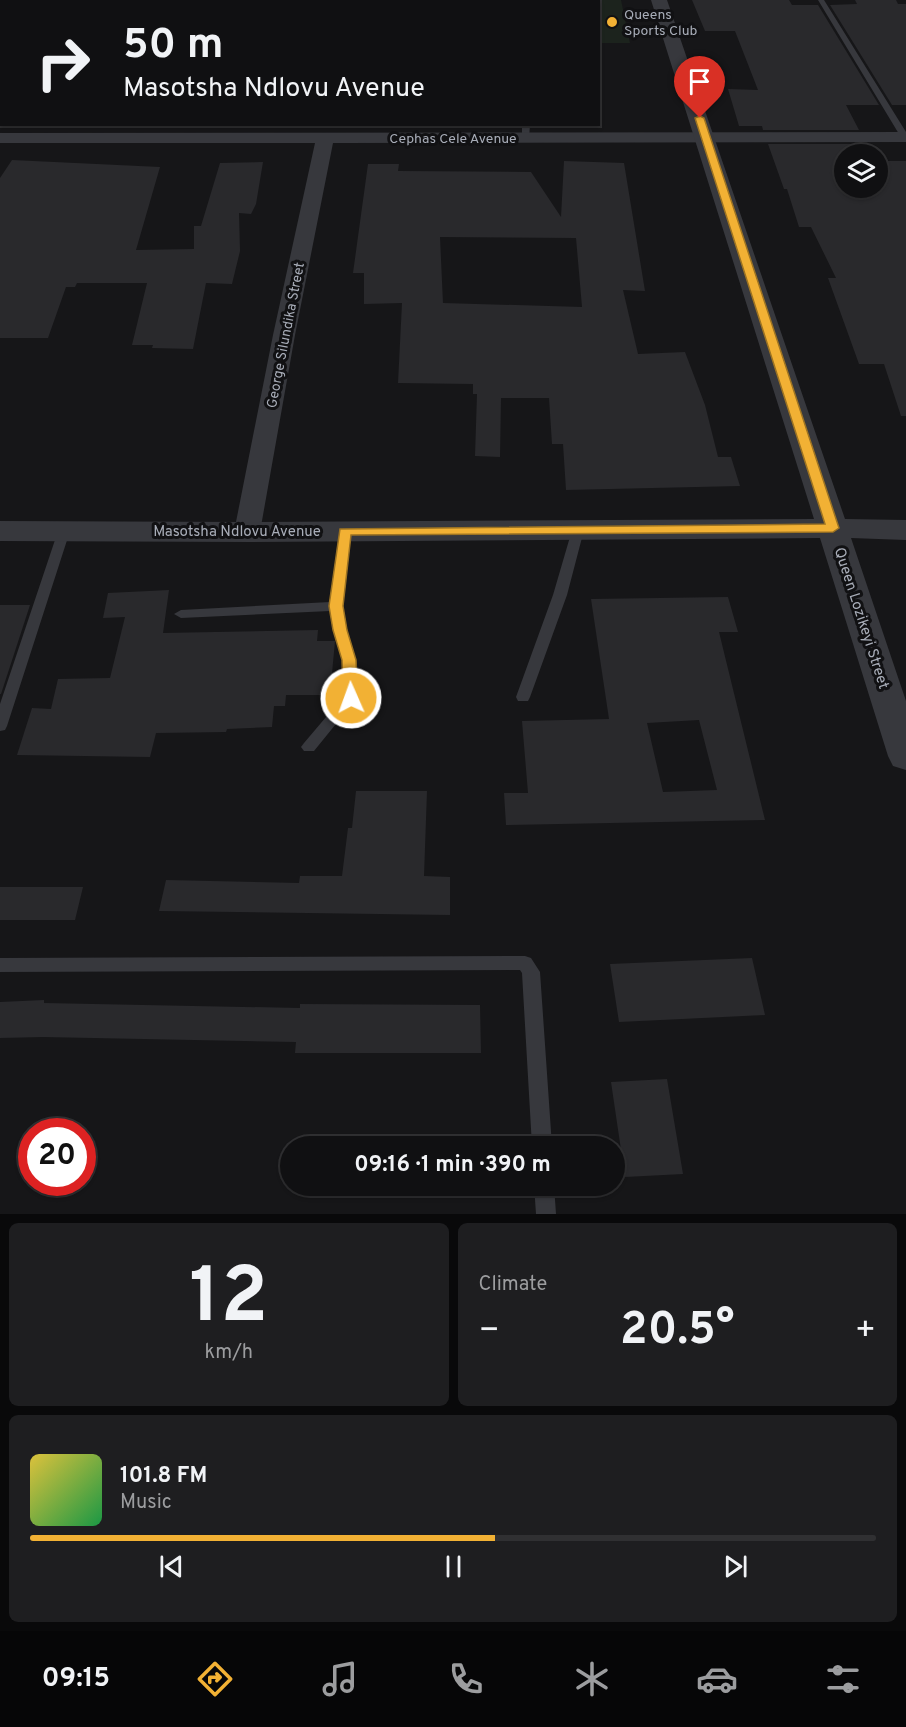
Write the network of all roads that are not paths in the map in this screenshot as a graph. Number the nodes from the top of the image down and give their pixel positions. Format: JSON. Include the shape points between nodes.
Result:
{"nodes":[{"id":1,"x":659,"y":0,"type":"edge"},
{"id":2,"x":821,"y":0,"type":"edge"},
{"id":3,"x":526,"y":131,"type":"edge"},
{"id":4,"x":0,"y":138,"type":"edge"},
{"id":5,"x":325,"y":138,"type":"junction"},
{"id":6,"x":706,"y":138,"type":"junction"},
{"id":7,"x":906,"y":138,"type":"edge"},
{"id":8,"x":833,"y":528,"type":"junction"},
{"id":9,"x":578,"y":530,"type":"junction"},
{"id":10,"x":906,"y":530,"type":"edge"},
{"id":11,"x":0,"y":531,"type":"edge"},
{"id":12,"x":64,"y":531,"type":"junction"},
{"id":13,"x":345,"y":531,"type":"junction"},
{"id":14,"x":247,"y":532,"type":"junction"},
{"id":15,"x":336,"y":606,"type":"junction"},
{"id":16,"x":181,"y":614,"type":"dead end"},
{"id":17,"x":523,"y":697,"type":"dead end"},
{"id":18,"x":0,"y":726,"type":"edge"},
{"id":19,"x":309,"y":747,"type":"dead end"},
{"id":20,"x":906,"y":756,"type":"edge"},
{"id":21,"x":0,"y":964,"type":"edge"},
{"id":22,"x":541,"y":1136,"type":"edge"},
{"id":23,"x":545,"y":1196,"type":"edge"},
{"id":24,"x":546,"y":1214,"type":"edge"}],
"edges":[{"from":1,"to":6,"type":"street","name":"Queen Lozikeyi Street"},
{"from":2,"to":7,"type":"lane"},
{"from":3,"to":5,"type":"street","name":"Cephas Cele Avenue"},
{"from":3,"to":6,"type":"street","name":"Cephas Cele Avenue"},
{"from":4,"to":5,"type":"street","name":"Cephas Cele Avenue"},
{"from":5,"to":14,"type":"street","name":"George Silundika Street"},
{"from":6,"to":7,"type":"street","name":"Cephas Cele Avenue"},
{"from":6,"to":8,"type":"street","name":"Queen Lozikeyi Street"},
{"from":8,"to":9,"type":"street","name":"Masotsha Ndlovu Avenue"},
{"from":8,"to":10,"type":"street","name":"Masotsha Ndlovu Avenue"},
{"from":8,"to":20,"type":"street","name":"Queen Lozikeyi Street"},
{"from":9,"to":13,"type":"street","name":"Masotsha Ndlovu Avenue"},
{"from":9,"to":17,"type":"lane","via":[[561,595]]},
{"from":11,"to":12,"type":"street","name":"Masotsha Ndlovu Avenue"},
{"from":12,"to":14,"type":"street","name":"Masotsha Ndlovu Avenue"},
{"from":12,"to":18,"type":"lane"},
{"from":13,"to":14,"type":"street","name":"Masotsha Ndlovu Avenue"},
{"from":13,"to":15,"type":"lane"},
{"from":15,"to":16,"type":"lane"},
{"from":15,"to":19,"type":"lane","via":[[349,660],[351,698]]},
{"from":21,"to":22,"type":"lane","via":[[525,963],[531,972]]},
{"from":23,"to":24,"type":"lane"}]}
